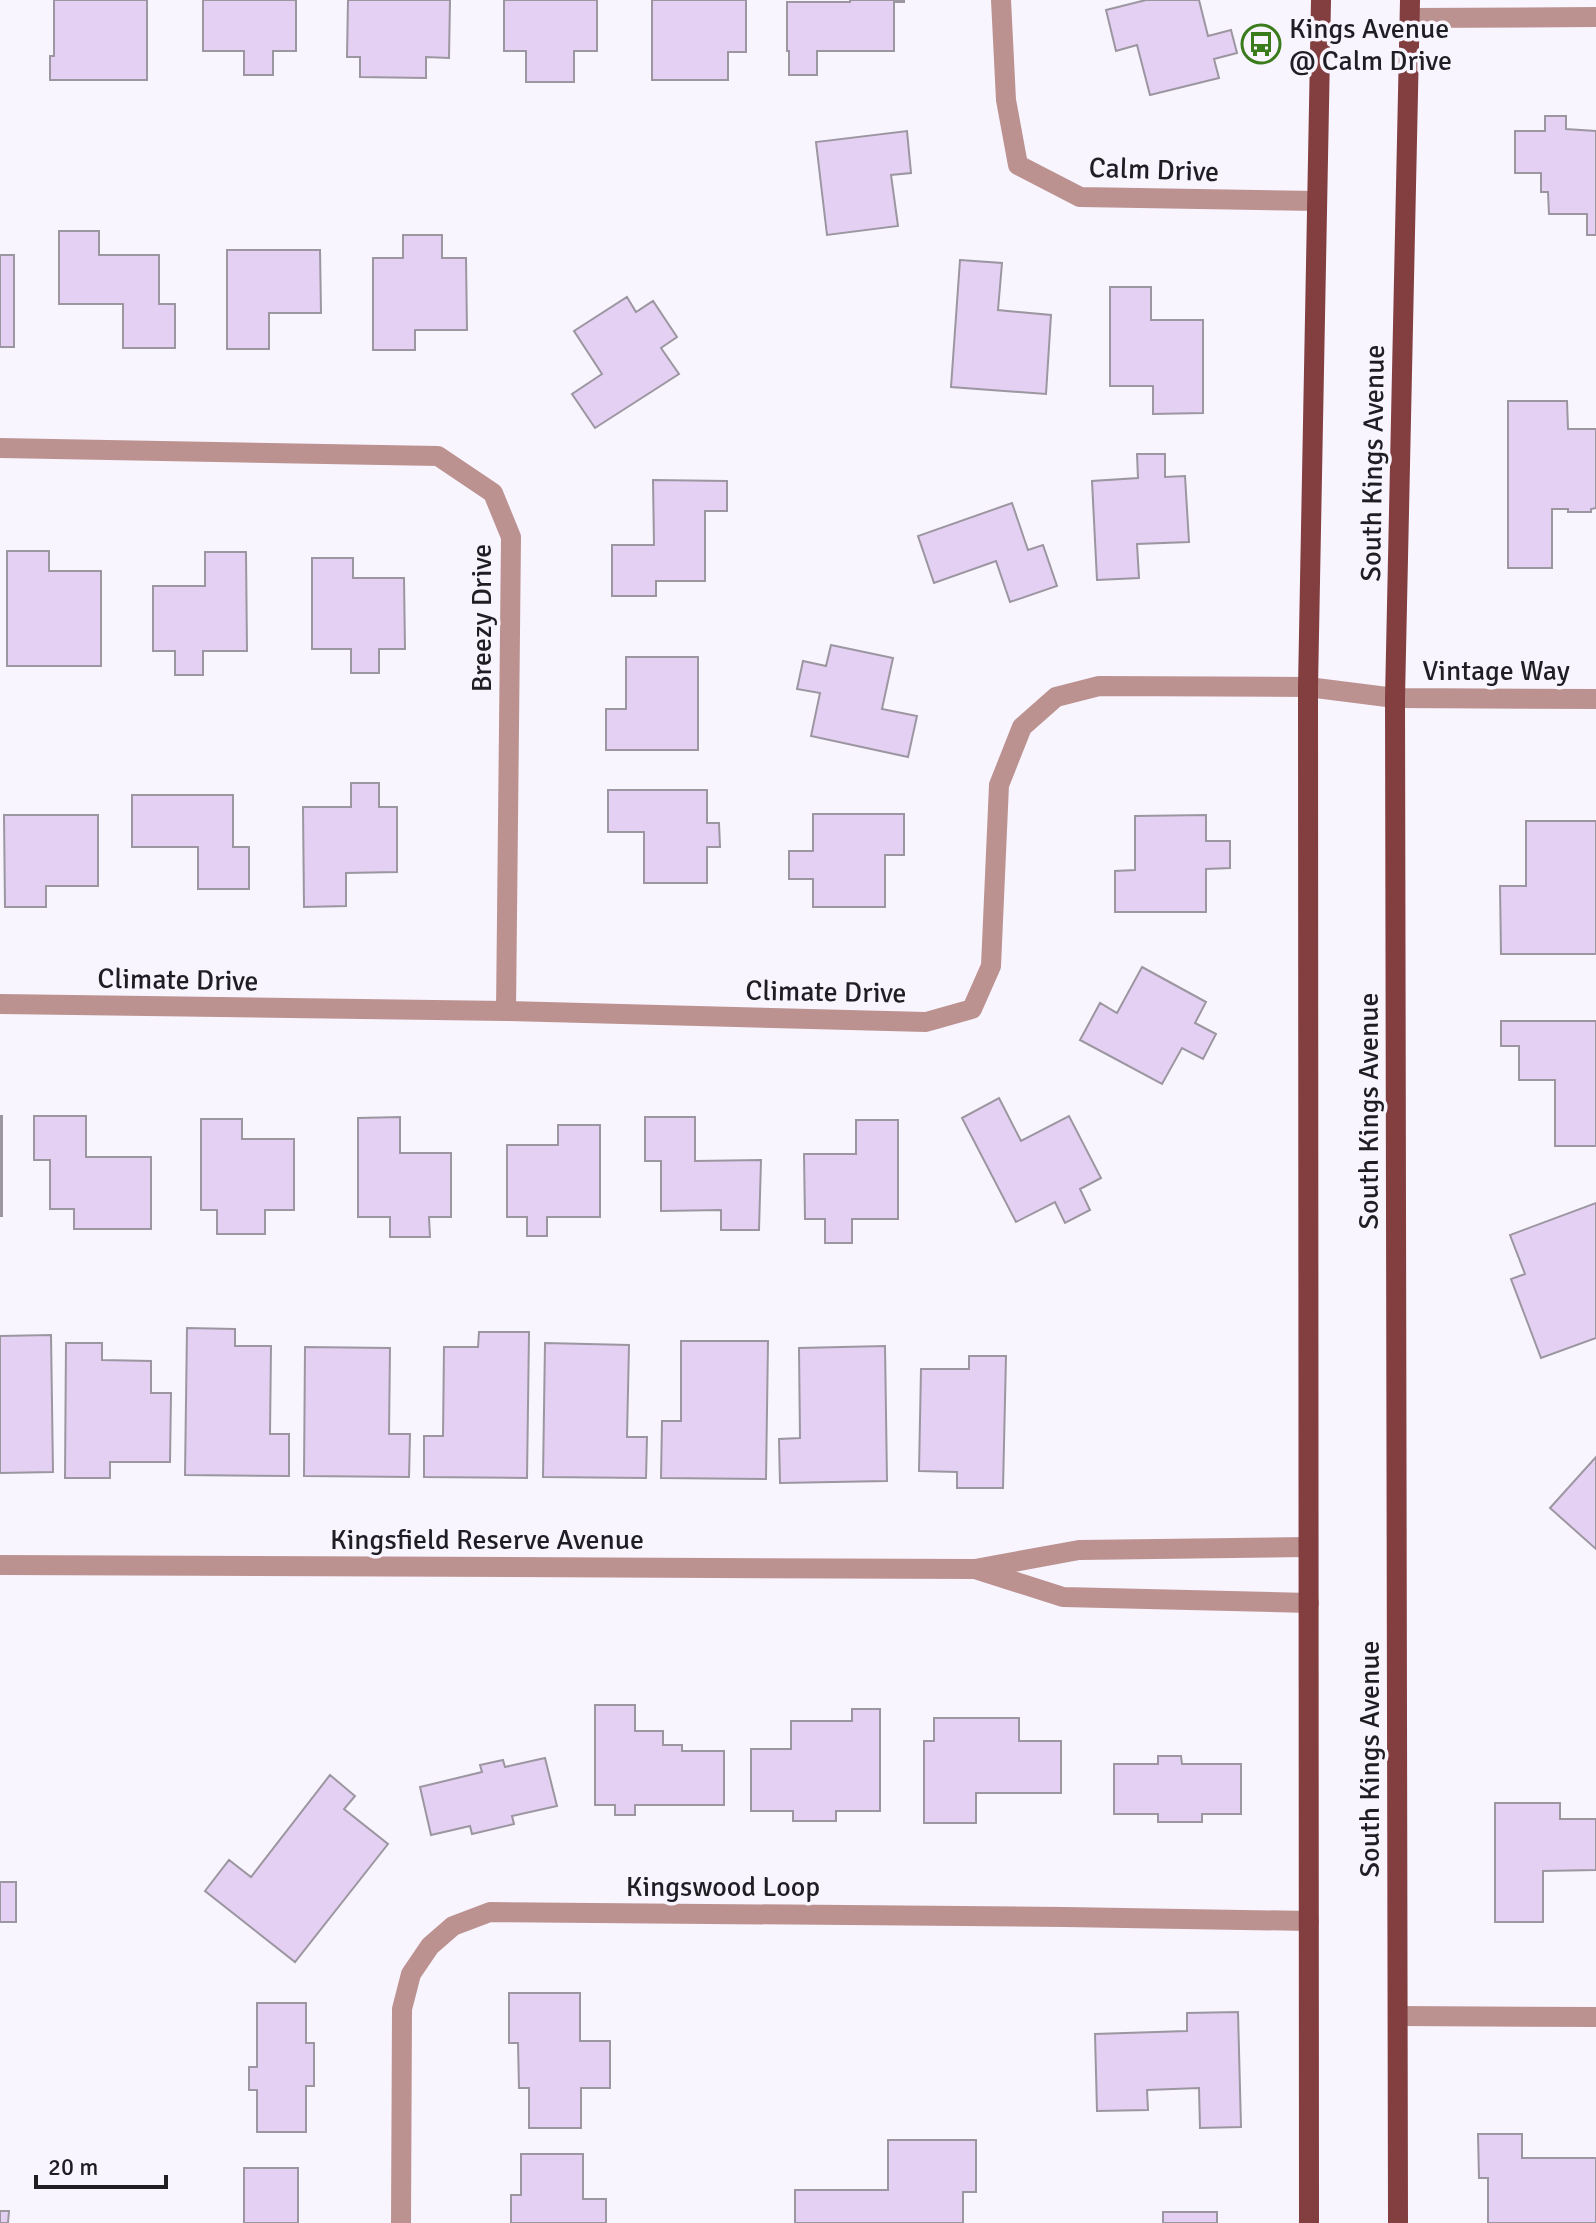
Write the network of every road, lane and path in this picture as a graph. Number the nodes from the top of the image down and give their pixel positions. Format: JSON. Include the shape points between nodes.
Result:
{"nodes":[{"id":1,"x":1001,"y":0,"type":"edge"},
{"id":2,"x":1321,"y":0,"type":"edge"},
{"id":3,"x":1410,"y":9,"type":"edge"},
{"id":4,"x":1596,"y":17,"type":"edge"},
{"id":5,"x":1317,"y":201,"type":"junction"},
{"id":6,"x":0,"y":448,"type":"edge"},
{"id":7,"x":1308,"y":687,"type":"junction"},
{"id":8,"x":1395,"y":698,"type":"junction"},
{"id":9,"x":1596,"y":699,"type":"edge"},
{"id":10,"x":0,"y":1004,"type":"edge"},
{"id":11,"x":506,"y":1011,"type":"junction"},
{"id":12,"x":1308,"y":1547,"type":"junction"},
{"id":13,"x":0,"y":1565,"type":"edge"},
{"id":14,"x":975,"y":1569,"type":"junction"},
{"id":15,"x":1309,"y":1603,"type":"junction"},
{"id":16,"x":1309,"y":1921,"type":"junction"},
{"id":17,"x":1398,"y":2016,"type":"junction"},
{"id":18,"x":1596,"y":2017,"type":"edge"},
{"id":19,"x":401,"y":2223,"type":"edge"},
{"id":20,"x":1309,"y":2223,"type":"edge"},
{"id":21,"x":1398,"y":2223,"type":"edge"}],
"edges":[{"from":1,"to":5,"type":"street","name":"Calm Drive","via":[[1006,100],[1018,165],[1080,197]]},
{"from":2,"to":5,"type":"main road"},
{"from":3,"to":4,"type":"street"},
{"from":3,"to":8,"type":"main road","name":"South Kings Avenue"},
{"from":5,"to":7,"type":"main road"},
{"from":6,"to":11,"type":"street","name":"Breezy Drive","via":[[438,456],[493,493],[511,537]]},
{"from":7,"to":8,"type":"street","name":"Climate Drive"},
{"from":7,"to":11,"type":"street","name":"Climate Drive","via":[[1099,686],[1056,697],[1022,727],[999,785],[991,966],[972,1009],[926,1022]]},
{"from":7,"to":12,"type":"main road"},
{"from":8,"to":9,"type":"street","name":"Vintage Way"},
{"from":8,"to":17,"type":"main road","name":"South Kings Avenue"},
{"from":10,"to":11,"type":"street","name":"Climate Drive"},
{"from":12,"to":14,"type":"street","name":"Kingsfield Reserve Avenue","via":[[1079,1550]]},
{"from":12,"to":15,"type":"main road"},
{"from":13,"to":14,"type":"street","name":"Kingsfield Reserve Avenue"},
{"from":14,"to":15,"type":"street","name":"Kingsfield Reserve Avenue","via":[[1063,1597]]},
{"from":15,"to":16,"type":"main road"},
{"from":16,"to":19,"type":"street","name":"Kingswood Loop","via":[[490,1912],[453,1926],[430,1946],[411,1974],[402,2009]]},
{"from":16,"to":20,"type":"main road"},
{"from":17,"to":18,"type":"street"},
{"from":17,"to":21,"type":"main road","name":"South Kings Avenue"}]}
